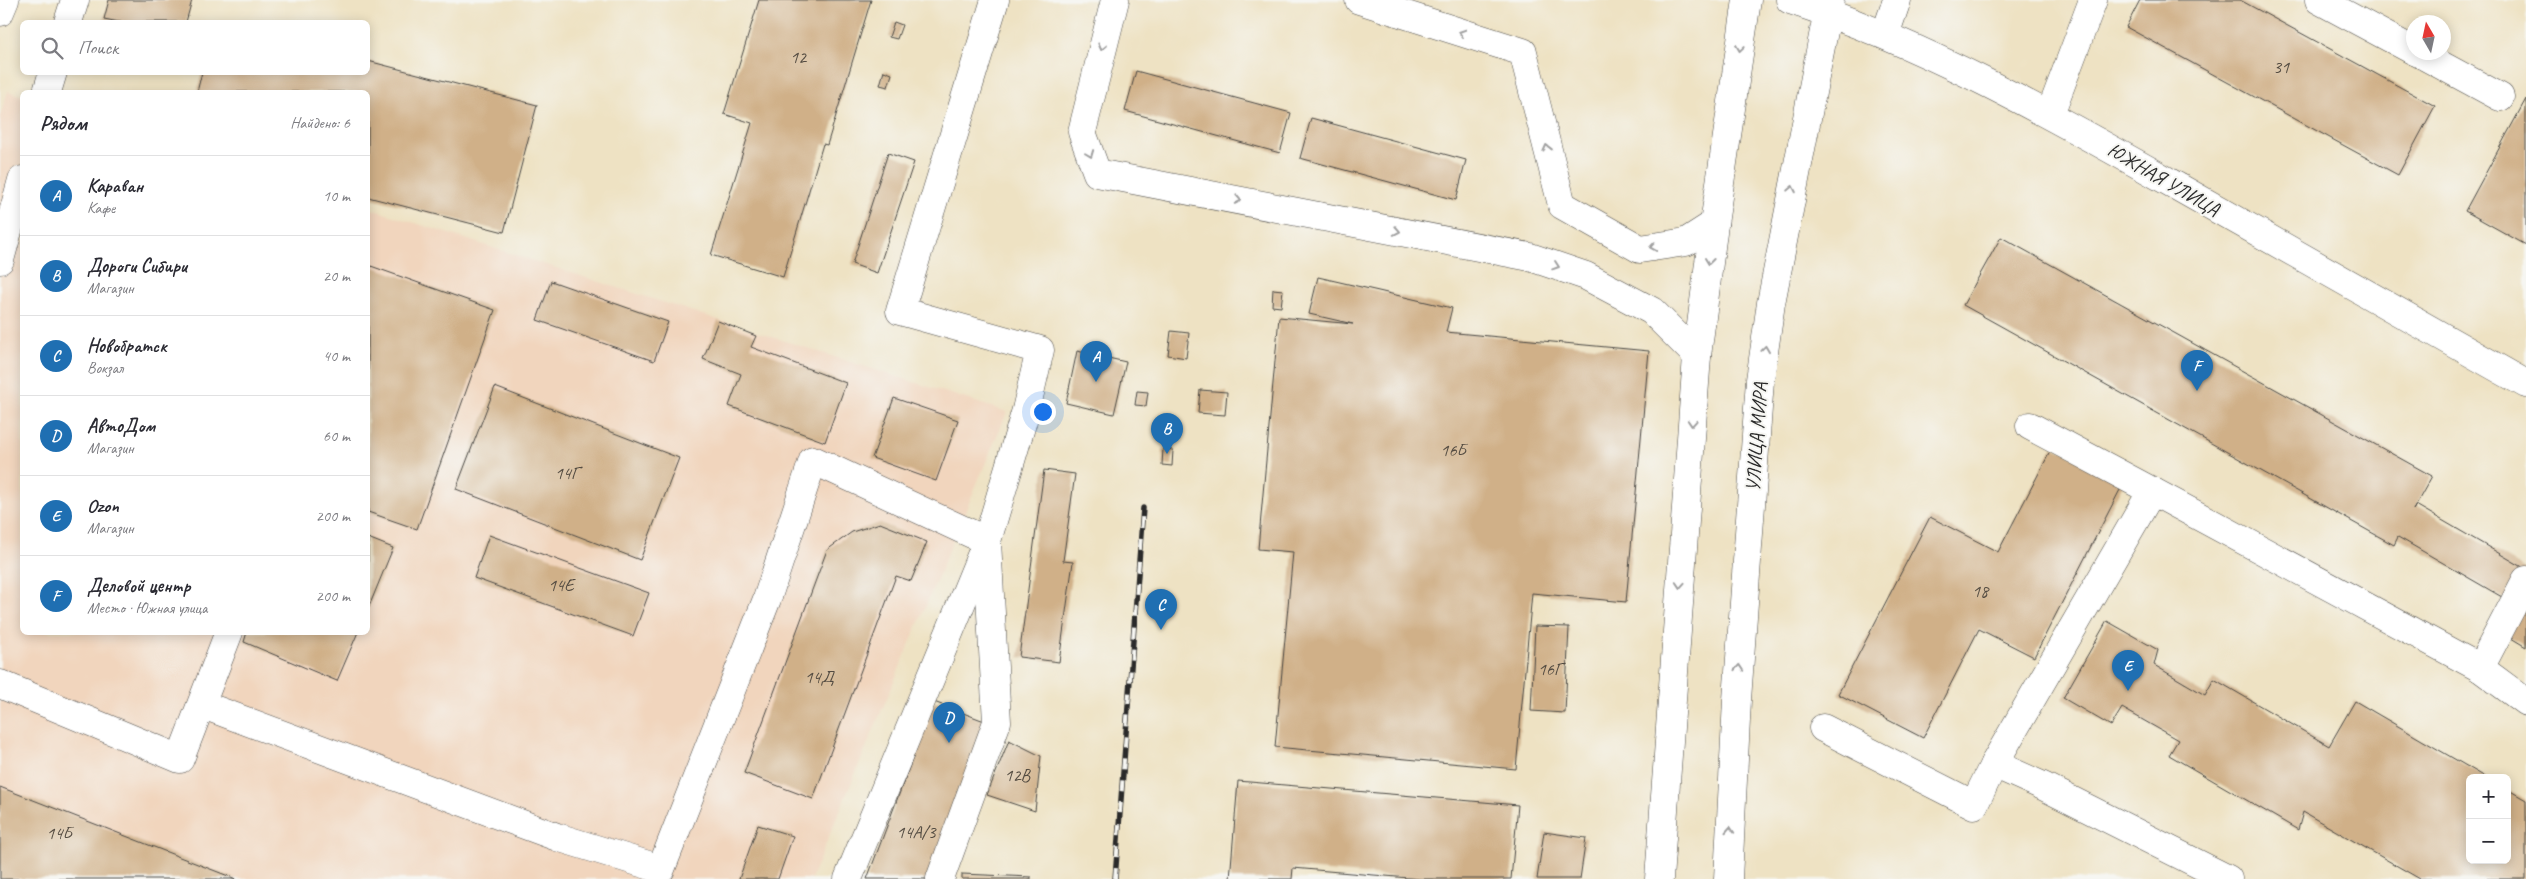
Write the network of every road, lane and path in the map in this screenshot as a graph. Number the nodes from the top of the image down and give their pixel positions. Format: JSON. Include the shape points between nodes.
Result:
{"nodes":[{"id":1,"x":5,"y":0,"type":"edge"},
{"id":2,"x":75,"y":0,"type":"edge"},
{"id":3,"x":995,"y":0,"type":"edge"},
{"id":4,"x":1115,"y":0,"type":"edge"},
{"id":5,"x":1359,"y":0,"type":"edge"},
{"id":6,"x":1747,"y":0,"type":"edge"},
{"id":7,"x":1790,"y":0,"type":"edge"},
{"id":8,"x":1897,"y":0,"type":"edge"},
{"id":9,"x":2093,"y":0,"type":"edge"},
{"id":10,"x":2319,"y":0,"type":"edge"},
{"id":11,"x":1828,"y":6,"type":"edge"},
{"id":12,"x":0,"y":12,"type":"edge"},
{"id":13,"x":69,"y":20,"type":"edge"},
{"id":14,"x":1885,"y":35,"type":"junction"},
{"id":15,"x":2406,"y":47,"type":"edge"},
{"id":16,"x":2432,"y":60,"type":"edge"},
{"id":17,"x":52,"y":75,"type":"edge"},
{"id":18,"x":48,"y":90,"type":"edge"},
{"id":19,"x":2500,"y":97,"type":"dead end"},
{"id":20,"x":2050,"y":114,"type":"junction"},
{"id":21,"x":20,"y":187,"type":"edge"},
{"id":22,"x":1714,"y":224,"type":"junction"},
{"id":23,"x":0,"y":260,"type":"edge"},
{"id":24,"x":1697,"y":356,"type":"junction"},
{"id":25,"x":2526,"y":384,"type":"edge"},
{"id":26,"x":2030,"y":426,"type":"dead end"},
{"id":27,"x":2152,"y":491,"type":"junction"},
{"id":28,"x":986,"y":541,"type":"junction"},
{"id":29,"x":2526,"y":580,"type":"edge"},
{"id":30,"x":228,"y":635,"type":"edge"},
{"id":31,"x":2480,"y":668,"type":"junction"},
{"id":32,"x":0,"y":684,"type":"edge"},
{"id":33,"x":2526,"y":702,"type":"edge"},
{"id":34,"x":203,"y":705,"type":"junction"},
{"id":35,"x":1823,"y":728,"type":"dead end"},
{"id":36,"x":1994,"y":764,"type":"junction"},
{"id":37,"x":848,"y":879,"type":"edge"},
{"id":38,"x":940,"y":879,"type":"edge"},
{"id":39,"x":1658,"y":879,"type":"edge"},
{"id":40,"x":1728,"y":879,"type":"edge"},
{"id":41,"x":2228,"y":879,"type":"edge"}],
"edges":[{"from":1,"to":12,"type":"street"},
{"from":2,"to":13,"type":"street"},
{"from":3,"to":28,"type":"street","via":[[900,311],[1040,350],[1026,410]]},
{"from":4,"to":24,"type":"street","one_way":true,"via":[[1082,132],[1097,173],[1530,257],[1586,276],[1652,311]]},
{"from":22,"to":5,"type":"street","one_way":true,"via":[[1686,242],[1640,249],[1562,205],[1523,52]]},
{"from":6,"to":22,"type":"street","one_way":true},
{"from":7,"to":11,"type":"street","name":"ЮЖНАЯ УЛИЦА"},
{"from":8,"to":14,"type":"street"},
{"from":9,"to":20,"type":"street"},
{"from":10,"to":15,"type":"street"},
{"from":11,"to":14,"type":"street","name":"ЮЖНАЯ УЛИЦА"},
{"from":40,"to":11,"type":"street","name":"УЛИЦА МИРА","one_way":true,"via":[[1760,380],[1771,303]]},
{"from":14,"to":20,"type":"street","name":"ЮЖНАЯ УЛИЦА"},
{"from":16,"to":19,"type":"street"},
{"from":17,"to":18,"type":"street"},
{"from":20,"to":25,"type":"street","name":"ЮЖНАЯ УЛИЦА"},
{"from":21,"to":23,"type":"street"},
{"from":22,"to":24,"type":"street","one_way":true},
{"from":24,"to":39,"type":"street","one_way":true},
{"from":26,"to":27,"type":"street"},
{"from":27,"to":31,"type":"street"},
{"from":27,"to":36,"type":"street"},
{"from":28,"to":34,"type":"street","via":[[813,460],[767,599],[661,870],[557,838]]},
{"from":28,"to":37,"type":"street"},
{"from":28,"to":38,"type":"street","via":[[997,722]]},
{"from":29,"to":31,"type":"street"},
{"from":30,"to":34,"type":"street"},
{"from":31,"to":33,"type":"street"},
{"from":32,"to":34,"type":"street","via":[[180,759]]},
{"from":35,"to":36,"type":"street","via":[[1974,805]]},
{"from":36,"to":41,"type":"street"}]}
